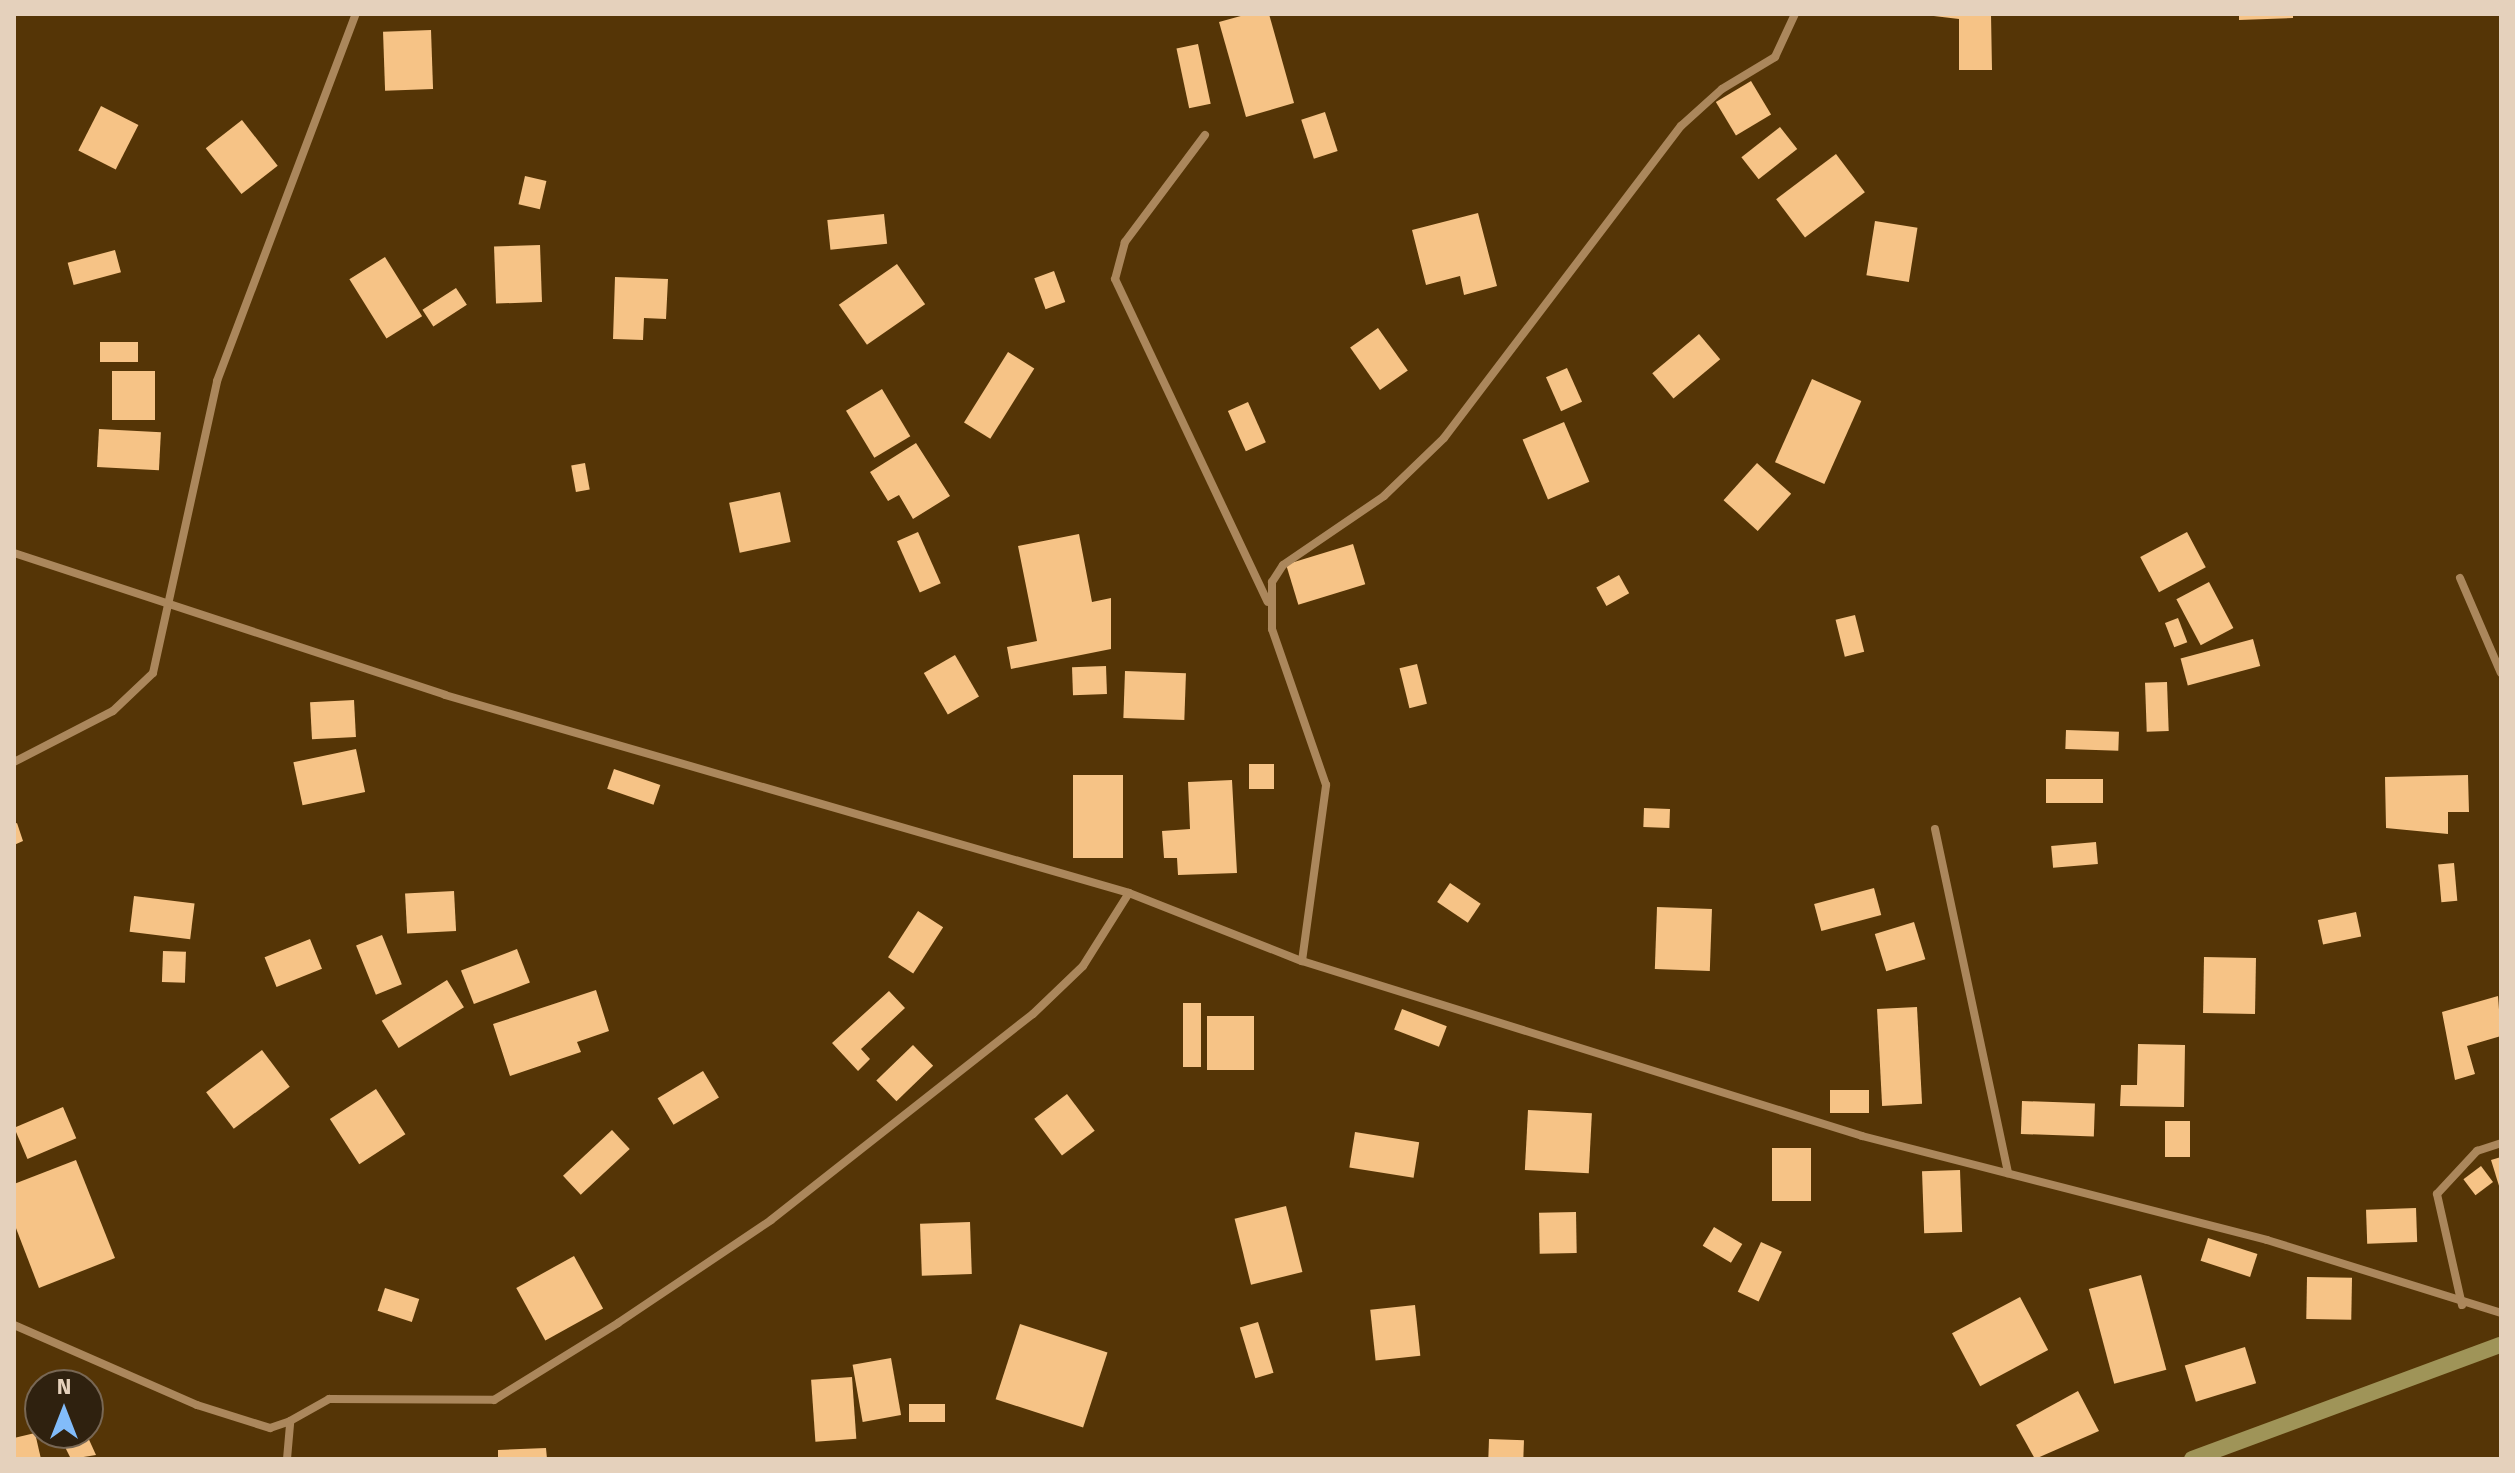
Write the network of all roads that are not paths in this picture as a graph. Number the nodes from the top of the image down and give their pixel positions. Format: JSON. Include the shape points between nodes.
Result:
{"nodes":[{"id":1,"x":356,"y":14,"type":"edge"},
{"id":2,"x":1795,"y":14,"type":"edge"},
{"id":3,"x":1205,"y":135,"type":"dead end"},
{"id":4,"x":14,"y":553,"type":"edge"},
{"id":5,"x":2460,"y":578,"type":"dead end"},
{"id":6,"x":166,"y":598,"type":"junction"},
{"id":7,"x":1268,"y":602,"type":"junction"},
{"id":8,"x":2501,"y":673,"type":"edge"},
{"id":9,"x":14,"y":762,"type":"edge"},
{"id":10,"x":1935,"y":829,"type":"dead end"},
{"id":11,"x":1129,"y":893,"type":"junction"},
{"id":12,"x":1302,"y":961,"type":"junction"},
{"id":13,"x":2501,"y":1143,"type":"edge"},
{"id":14,"x":2008,"y":1173,"type":"junction"},
{"id":15,"x":2462,"y":1305,"type":"junction"},
{"id":16,"x":2501,"y":1313,"type":"edge"},
{"id":17,"x":14,"y":1325,"type":"edge"},
{"id":18,"x":2501,"y":1345,"type":"edge"},
{"id":19,"x":290,"y":1421,"type":"junction"},
{"id":20,"x":2198,"y":1458,"type":"edge"},
{"id":21,"x":287,"y":1459,"type":"edge"}],
"edges":[{"from":1,"to":6,"type":"street","via":[[327,105],[252,272],[217,381]]},
{"from":2,"to":7,"type":"street","via":[[1775,57],[1722,89],[1681,126],[1444,438],[1384,496],[1283,565]]},
{"from":3,"to":7,"type":"street","via":[[1125,242],[1115,279]]},
{"from":4,"to":6,"type":"street"},
{"from":5,"to":8,"type":"street"},
{"from":6,"to":9,"type":"street","via":[[153,673],[113,711]]},
{"from":6,"to":11,"type":"street","via":[[445,695]]},
{"from":7,"to":12,"type":"street","via":[[1326,785]]},
{"from":10,"to":14,"type":"street"},
{"from":11,"to":12,"type":"street"},
{"from":11,"to":19,"type":"street","via":[[1083,966],[950,1083],[771,1220],[531,1379],[494,1400],[329,1399]]},
{"from":12,"to":14,"type":"street","via":[[1862,1136]]},
{"from":13,"to":15,"type":"street","via":[[2477,1151],[2437,1194]]},
{"from":14,"to":15,"type":"street","via":[[2267,1240]]},
{"from":15,"to":16,"type":"street"},
{"from":17,"to":19,"type":"street","via":[[197,1405],[270,1428]]},
{"from":18,"to":20,"type":"main road"},
{"from":19,"to":21,"type":"street"}]}
